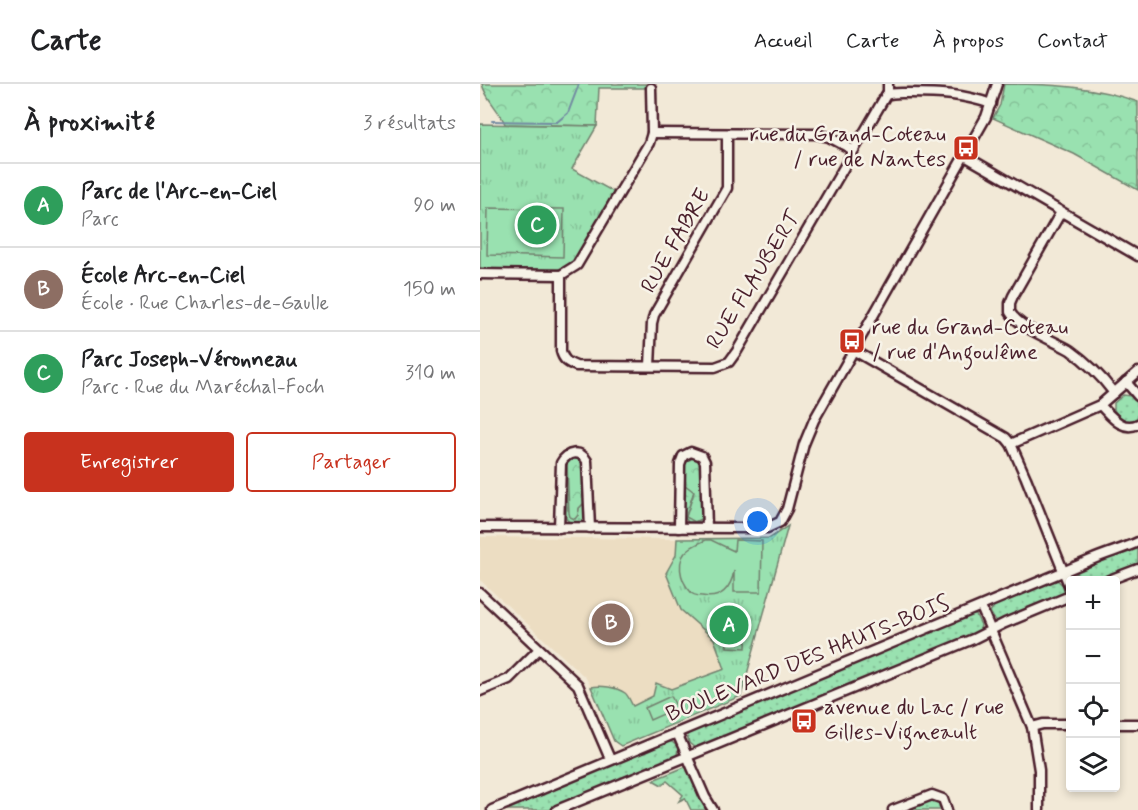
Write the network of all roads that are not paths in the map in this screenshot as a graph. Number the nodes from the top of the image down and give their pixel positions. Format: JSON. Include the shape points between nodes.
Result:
{"nodes":[{"id":1,"x":888,"y":84,"type":"edge"},
{"id":2,"x":997,"y":84,"type":"edge"},
{"id":3,"x":651,"y":88,"type":"dead end"},
{"id":4,"x":888,"y":94,"type":"junction"},
{"id":5,"x":991,"y":104,"type":"junction"},
{"id":6,"x":652,"y":134,"type":"junction"},
{"id":7,"x":727,"y":134,"type":"junction"},
{"id":8,"x":853,"y":150,"type":"junction"},
{"id":9,"x":965,"y":156,"type":"junction"},
{"id":10,"x":1061,"y":212,"type":"junction"},
{"id":11,"x":1138,"y":256,"type":"edge"},
{"id":12,"x":480,"y":274,"type":"edge"},
{"id":13,"x":561,"y":275,"type":"junction"},
{"id":14,"x":853,"y":351,"type":"junction"},
{"id":15,"x":651,"y":366,"type":"junction"},
{"id":16,"x":1138,"y":372,"type":"edge"},
{"id":17,"x":1126,"y":382,"type":"junction"},
{"id":18,"x":1114,"y":393,"type":"junction"},
{"id":19,"x":1138,"y":396,"type":"edge"},
{"id":20,"x":1100,"y":405,"type":"junction"},
{"id":21,"x":1138,"y":424,"type":"edge"},
{"id":22,"x":1011,"y":444,"type":"junction"},
{"id":23,"x":480,"y":527,"type":"edge"},
{"id":24,"x":559,"y":528,"type":"junction"},
{"id":25,"x":590,"y":528,"type":"junction"},
{"id":26,"x":679,"y":528,"type":"junction"},
{"id":27,"x":707,"y":528,"type":"junction"},
{"id":28,"x":1138,"y":542,"type":"edge"},
{"id":29,"x":1138,"y":569,"type":"edge"},
{"id":30,"x":1064,"y":572,"type":"junction"},
{"id":31,"x":1120,"y":576,"type":"edge"},
{"id":32,"x":1066,"y":577,"type":"edge"},
{"id":33,"x":480,"y":593,"type":"edge"},
{"id":34,"x":1066,"y":598,"type":"edge"},
{"id":35,"x":981,"y":607,"type":"junction"},
{"id":36,"x":992,"y":630,"type":"junction"},
{"id":37,"x":539,"y":650,"type":"junction"},
{"id":38,"x":480,"y":691,"type":"edge"},
{"id":39,"x":1066,"y":724,"type":"edge"},
{"id":40,"x":1120,"y":724,"type":"edge"},
{"id":41,"x":1138,"y":724,"type":"edge"},
{"id":42,"x":1032,"y":727,"type":"junction"},
{"id":43,"x":677,"y":733,"type":"junction"},
{"id":44,"x":688,"y":757,"type":"junction"},
{"id":45,"x":610,"y":759,"type":"junction"},
{"id":46,"x":492,"y":810,"type":"edge"},
{"id":47,"x":557,"y":810,"type":"edge"},
{"id":48,"x":713,"y":810,"type":"edge"},
{"id":49,"x":892,"y":810,"type":"edge"},
{"id":50,"x":947,"y":810,"type":"edge"},
{"id":51,"x":1039,"y":810,"type":"edge"}],
"edges":[{"from":1,"to":4,"type":"street"},
{"from":2,"to":5,"type":"street"},
{"from":3,"to":6,"type":"street"},
{"from":4,"to":5,"type":"street","via":[[957,94]]},
{"from":4,"to":8,"type":"street","name":"RUE FLAUBERT"},
{"from":5,"to":9,"type":"street"},
{"from":6,"to":7,"type":"street"},
{"from":6,"to":13,"type":"street","via":[[581,261]]},
{"from":7,"to":8,"type":"street","via":[[815,134]]},
{"from":7,"to":15,"type":"street","name":"RUE FABRE","via":[[727,188],[654,315]]},
{"from":8,"to":15,"type":"street","name":"RUE FLAUBERT","via":[[732,359],[715,367]]},
{"from":9,"to":10,"type":"street"},
{"from":9,"to":14,"type":"street"},
{"from":10,"to":11,"type":"street"},
{"from":10,"to":18,"type":"street","via":[[1013,296],[1010,312],[1018,321],[1086,362]]},
{"from":12,"to":13,"type":"street"},
{"from":13,"to":15,"type":"street","name":"RUE FLAUBERT","via":[[560,348],[566,361],[576,366]]},
{"from":14,"to":22,"type":"street","via":[[990,428]]},
{"from":14,"to":27,"type":"street","via":[[804,444],[780,522],[767,528]]},
{"from":16,"to":17,"type":"street"},
{"from":17,"to":18,"type":"street"},
{"from":17,"to":19,"type":"street"},
{"from":18,"to":20,"type":"street"},
{"from":20,"to":21,"type":"street","via":[[1122,425]]},
{"from":20,"to":22,"type":"street"},
{"from":22,"to":30,"type":"street"},
{"from":23,"to":24,"type":"street"},
{"from":24,"to":25,"type":"street"},
{"from":24,"to":25,"type":"street","via":[[561,463],[573,453],[582,454],[587,461]]},
{"from":25,"to":26,"type":"street"},
{"from":26,"to":27,"type":"street"},
{"from":26,"to":27,"type":"street","via":[[680,464],[691,452],[702,456],[706,465]]},
{"from":28,"to":30,"type":"street","name":"BOULEVARD DES HAUTS-BOIS"},
{"from":29,"to":31,"type":"street"},
{"from":30,"to":32,"type":"street"},
{"from":30,"to":35,"type":"street","name":"BOULEVARD DES HAUTS-BOIS"},
{"from":33,"to":37,"type":"street"},
{"from":34,"to":36,"type":"street","name":"BOULEVARD DES HAUTS-BOIS"},
{"from":35,"to":36,"type":"street"},
{"from":35,"to":43,"type":"street","name":"BOULEVARD DES HAUTS-BOIS"},
{"from":36,"to":42,"type":"street"},
{"from":36,"to":44,"type":"street","name":"BOULEVARD DES HAUTS-BOIS"},
{"from":37,"to":38,"type":"street","via":[[512,677]]},
{"from":37,"to":45,"type":"street","via":[[580,688]]},
{"from":39,"to":42,"type":"street"},
{"from":40,"to":41,"type":"street"},
{"from":42,"to":51,"type":"street","via":[[1039,770]]},
{"from":43,"to":44,"type":"street"},
{"from":43,"to":45,"type":"street","name":"BOULEVARD DES HAUTS-BOIS"},
{"from":44,"to":47,"type":"street","name":"BOULEVARD DES HAUTS-BOIS"},
{"from":44,"to":48,"type":"street"},
{"from":45,"to":46,"type":"street","name":"BOULEVARD DES HAUTS-BOIS"},
{"from":49,"to":50,"type":"street","via":[[932,795],[943,799]]}]}
